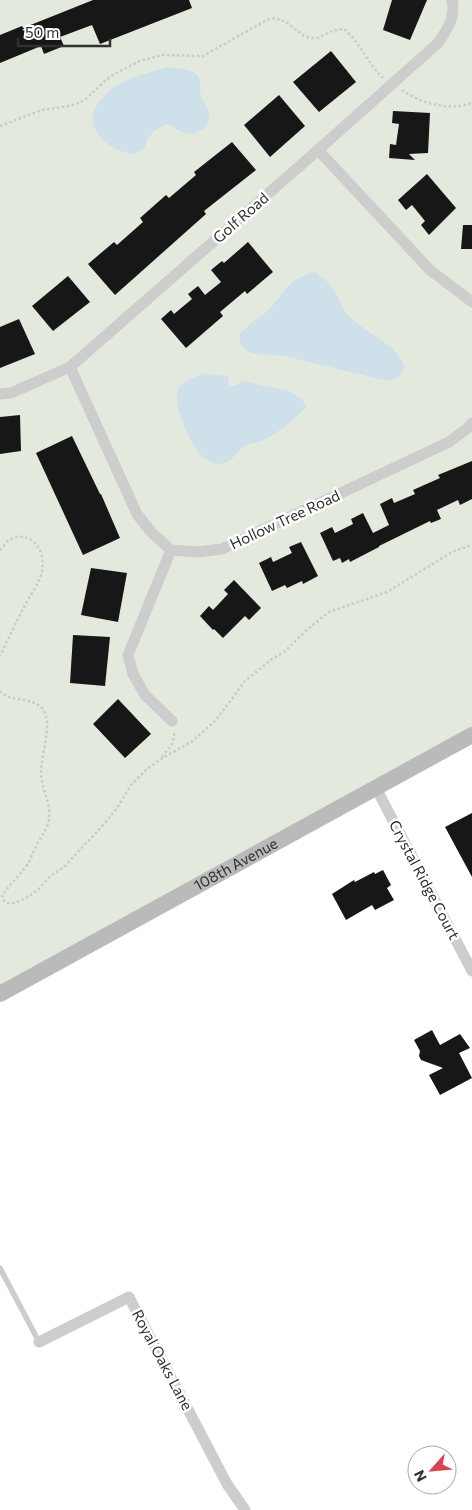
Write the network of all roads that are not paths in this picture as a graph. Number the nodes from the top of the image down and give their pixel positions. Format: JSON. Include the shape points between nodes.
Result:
{"nodes":[{"id":1,"x":453,"y":4,"type":"edge"},
{"id":2,"x":318,"y":150,"type":"junction"},
{"id":3,"x":472,"y":302,"type":"edge"},
{"id":4,"x":70,"y":368,"type":"junction"},
{"id":5,"x":0,"y":394,"type":"edge"},
{"id":6,"x":472,"y":423,"type":"edge"},
{"id":7,"x":171,"y":550,"type":"junction"},
{"id":8,"x":172,"y":721,"type":"road end"},
{"id":9,"x":472,"y":735,"type":"edge"},
{"id":10,"x":376,"y":788,"type":"junction"},
{"id":11,"x":472,"y":972,"type":"edge"},
{"id":12,"x":0,"y":994,"type":"edge"},
{"id":13,"x":0,"y":1268,"type":"edge"},
{"id":14,"x":39,"y":1342,"type":"joint"},
{"id":15,"x":245,"y":1510,"type":"edge"}],
"edges":[{"from":1,"to":2,"type":"street","name":"Golf Road","via":[[448,28],[438,43]]},
{"from":2,"to":3,"type":"street","via":[[430,270]]},
{"from":2,"to":4,"type":"street","name":"Golf Road"},
{"from":4,"to":5,"type":"street","name":"Golf Road","via":[[11,393]]},
{"from":4,"to":7,"type":"street","via":[[137,514]]},
{"from":6,"to":7,"type":"street","name":"Hollow Tree Road","via":[[448,442],[222,549],[197,552]]},
{"from":7,"to":8,"type":"street","via":[[128,655],[133,674],[145,694]]},
{"from":9,"to":10,"type":"street","name":"108th Avenue"},
{"from":10,"to":11,"type":"street","name":"Crystal Ridge Court"},
{"from":10,"to":12,"type":"street","name":"108th Avenue"},
{"from":13,"to":14,"type":"lane"},
{"from":14,"to":15,"type":"street","name":"Royal Oaks Lane","via":[[129,1297],[227,1484]]}]}
